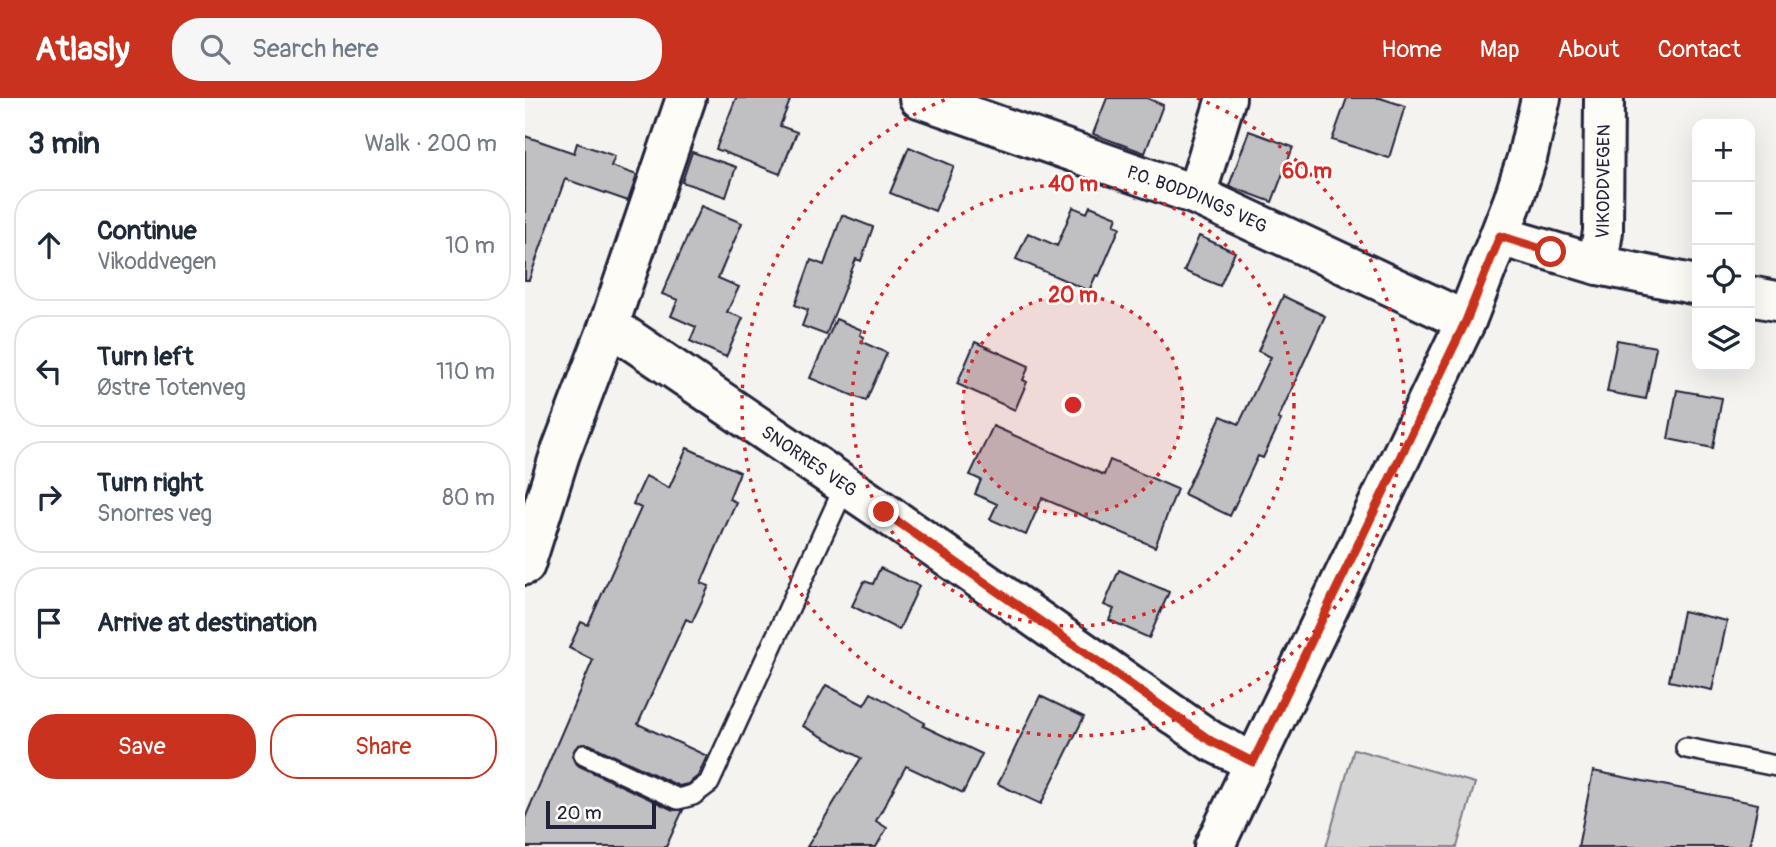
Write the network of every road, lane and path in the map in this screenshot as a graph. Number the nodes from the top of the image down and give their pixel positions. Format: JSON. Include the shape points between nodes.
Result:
{"nodes":[{"id":1,"x":686,"y":98,"type":"edge"},
{"id":2,"x":919,"y":98,"type":"edge"},
{"id":3,"x":1226,"y":98,"type":"edge"},
{"id":4,"x":1541,"y":98,"type":"edge"},
{"id":5,"x":1604,"y":98,"type":"edge"},
{"id":6,"x":1196,"y":195,"type":"junction"},
{"id":7,"x":1500,"y":236,"type":"junction"},
{"id":8,"x":1598,"y":265,"type":"junction"},
{"id":9,"x":1692,"y":284,"type":"edge"},
{"id":10,"x":1755,"y":297,"type":"edge"},
{"id":11,"x":1776,"y":301,"type":"edge"},
{"id":12,"x":1466,"y":321,"type":"junction"},
{"id":13,"x":609,"y":325,"type":"junction"},
{"id":14,"x":845,"y":486,"type":"junction"},
{"id":15,"x":525,"y":565,"type":"edge"},
{"id":16,"x":1686,"y":748,"type":"dead end"},
{"id":17,"x":584,"y":755,"type":"dead end"},
{"id":18,"x":1253,"y":762,"type":"junction"},
{"id":19,"x":1776,"y":766,"type":"edge"},
{"id":20,"x":1214,"y":847,"type":"edge"}],
"edges":[{"from":1,"to":13,"type":"street"},
{"from":2,"to":6,"type":"street","name":"P.O. BODDINGS VEG"},
{"from":3,"to":6,"type":"street"},
{"from":4,"to":7,"type":"street","via":[[1527,158]]},
{"from":5,"to":8,"type":"street","name":"VIKODDVEGEN","via":[[1603,232]]},
{"from":6,"to":12,"type":"street","name":"P.O. BODDINGS VEG"},
{"from":7,"to":8,"type":"street","name":"VIKODDVEGEN"},
{"from":7,"to":12,"type":"street"},
{"from":8,"to":9,"type":"street","name":"VIKODDVEGEN"},
{"from":10,"to":11,"type":"street"},
{"from":12,"to":18,"type":"street"},
{"from":13,"to":14,"type":"street","name":"SNORRES VEG"},
{"from":13,"to":15,"type":"street","via":[[560,454]]},
{"from":14,"to":17,"type":"lane","via":[[709,783],[678,799]]},
{"from":14,"to":18,"type":"street","name":"SNORRES VEG","via":[[1211,741]]},
{"from":16,"to":19,"type":"lane"},
{"from":18,"to":20,"type":"street"}]}
